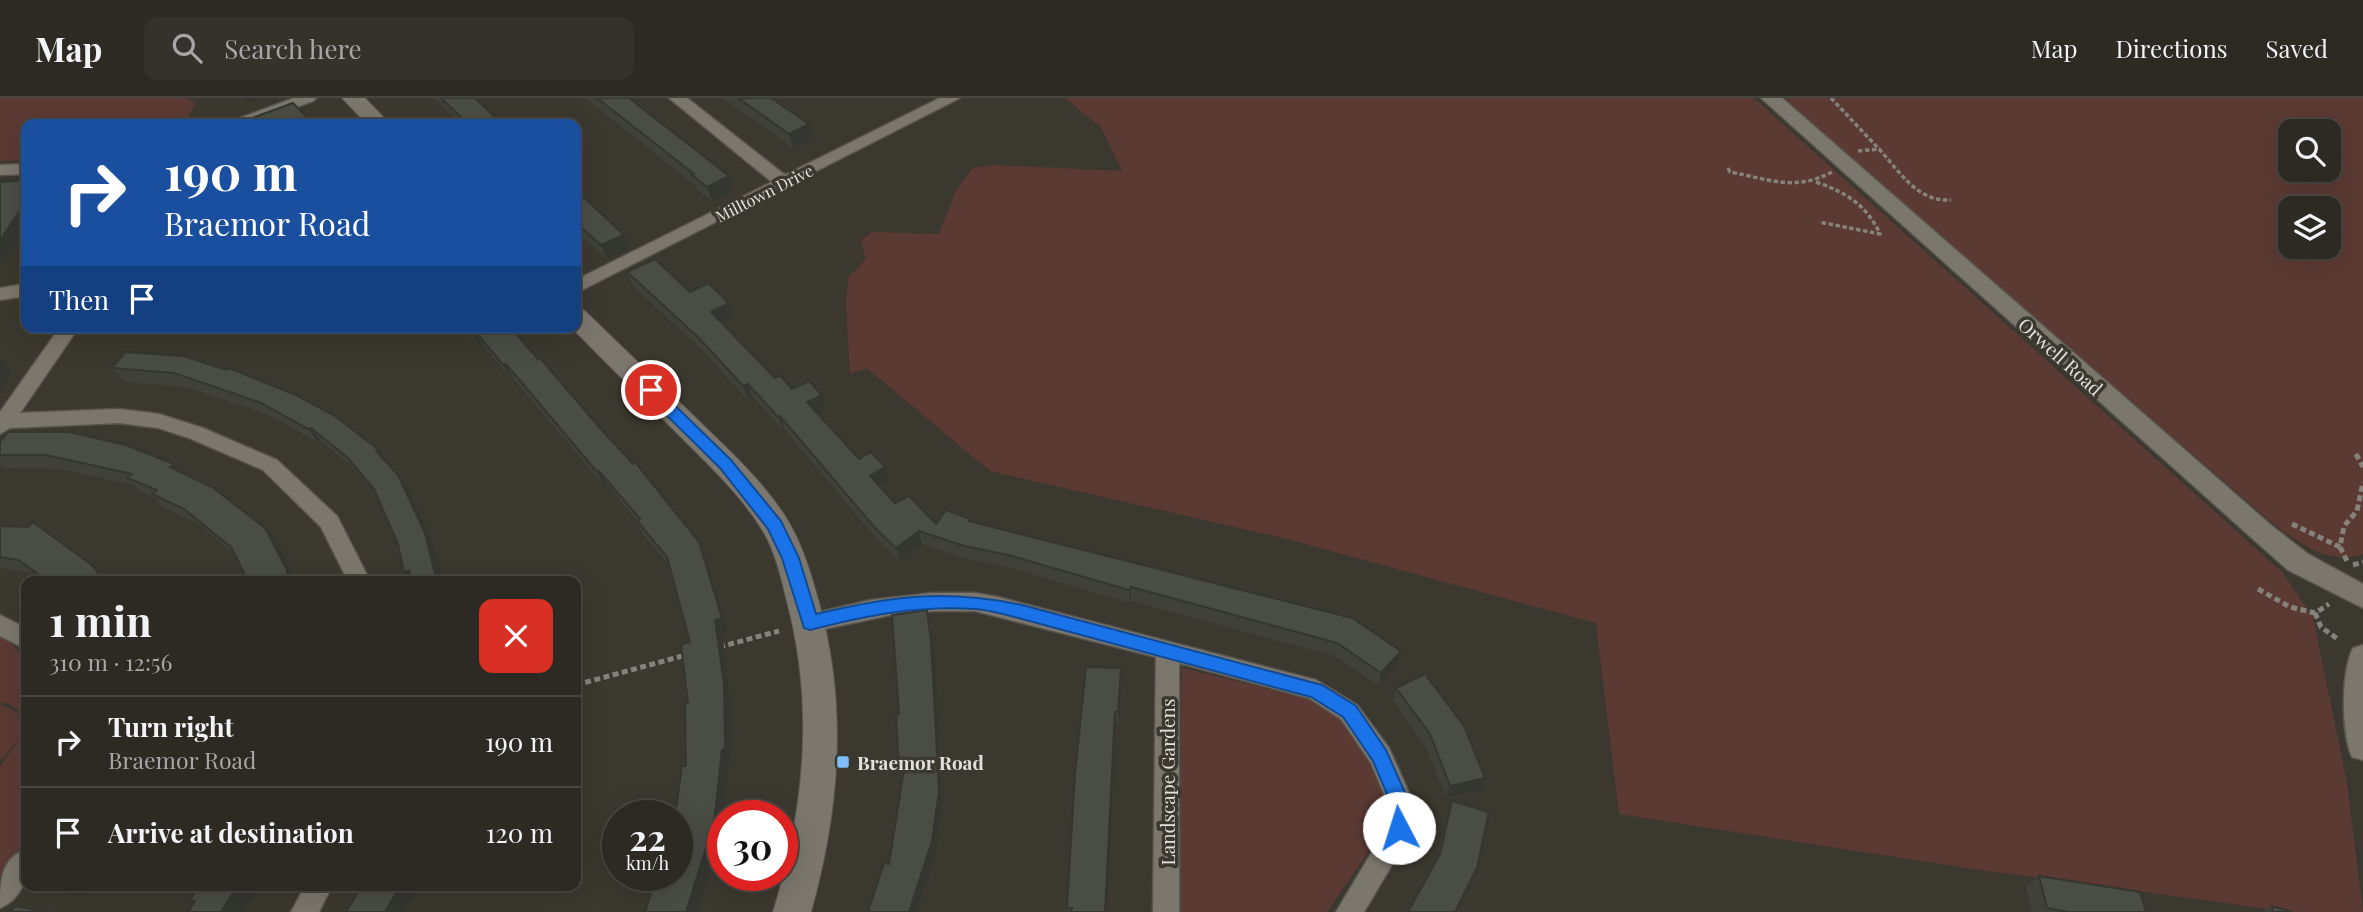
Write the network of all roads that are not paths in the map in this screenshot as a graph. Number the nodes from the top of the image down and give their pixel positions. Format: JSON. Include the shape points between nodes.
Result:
{"nodes":[{"id":1,"x":308,"y":98,"type":"edge"},
{"id":2,"x":353,"y":98,"type":"edge"},
{"id":3,"x":677,"y":98,"type":"edge"},
{"id":4,"x":952,"y":98,"type":"edge"},
{"id":5,"x":1771,"y":98,"type":"edge"},
{"id":6,"x":251,"y":119,"type":"edge"},
{"id":7,"x":368,"y":119,"type":"edge"},
{"id":8,"x":21,"y":169,"type":"edge"},
{"id":9,"x":0,"y":170,"type":"edge"},
{"id":10,"x":784,"y":183,"type":"junction"},
{"id":11,"x":581,"y":284,"type":"edge"},
{"id":12,"x":21,"y":291,"type":"edge"},
{"id":13,"x":0,"y":294,"type":"edge"},
{"id":14,"x":581,"y":322,"type":"edge"},
{"id":15,"x":66,"y":333,"type":"edge"},
{"id":16,"x":1,"y":423,"type":"edge"},
{"id":17,"x":356,"y":576,"type":"edge"},
{"id":18,"x":2363,"y":597,"type":"edge"},
{"id":19,"x":810,"y":623,"type":"junction"},
{"id":20,"x":0,"y":624,"type":"edge"},
{"id":21,"x":21,"y":637,"type":"edge"},
{"id":22,"x":2351,"y":649,"type":"edge"},
{"id":23,"x":1168,"y":651,"type":"junction"},
{"id":24,"x":2363,"y":747,"type":"edge"},
{"id":25,"x":21,"y":868,"type":"edge"},
{"id":26,"x":316,"y":891,"type":"edge"},
{"id":27,"x":0,"y":895,"type":"edge"},
{"id":28,"x":304,"y":912,"type":"edge"},
{"id":29,"x":792,"y":912,"type":"edge"},
{"id":30,"x":1166,"y":912,"type":"edge"},
{"id":31,"x":1349,"y":912,"type":"edge"}],
"edges":[{"from":1,"to":6,"type":"street"},
{"from":2,"to":7,"type":"main road"},
{"from":3,"to":10,"type":"street"},
{"from":4,"to":10,"type":"street","name":"Milltown Drive"},
{"from":5,"to":18,"type":"street","name":"Orwell Road","via":[[2263,533],[2298,562]]},
{"from":8,"to":9,"type":"street"},
{"from":10,"to":11,"type":"street","name":"Milltown Drive"},
{"from":12,"to":13,"type":"street"},
{"from":14,"to":19,"type":"main road","via":[[753,495],[775,525],[790,558]]},
{"from":15,"to":16,"type":"street"},
{"from":16,"to":17,"type":"street","via":[[119,416],[159,421],[270,465],[329,522]]},
{"from":19,"to":23,"type":"street","via":[[915,602],[977,602]]},
{"from":19,"to":29,"type":"main road","via":[[821,707],[820,779],[809,851]]},
{"from":20,"to":21,"type":"street"},
{"from":22,"to":24,"type":"street"},
{"from":23,"to":30,"type":"street","name":"Landscape Gardens"},
{"from":23,"to":31,"type":"street","via":[[1316,690],[1349,712],[1380,756],[1402,806],[1399,828]]},
{"from":25,"to":27,"type":"street"},
{"from":26,"to":28,"type":"street"}]}
